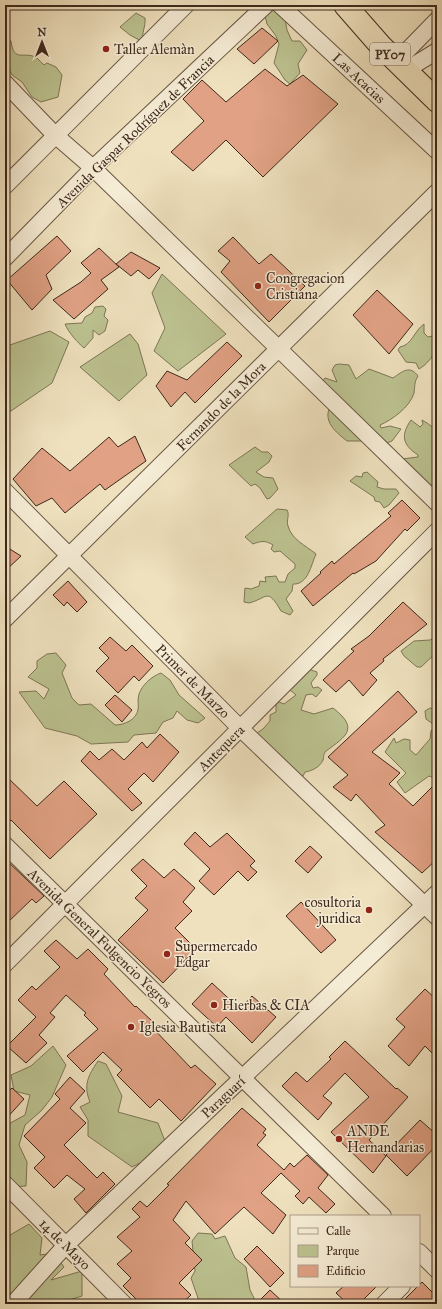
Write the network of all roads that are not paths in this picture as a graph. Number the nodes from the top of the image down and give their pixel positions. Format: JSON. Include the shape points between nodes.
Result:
{"nodes":[{"id":1,"x":186,"y":5,"type":"edge"},
{"id":2,"x":266,"y":5,"type":"edge"},
{"id":3,"x":280,"y":5,"type":"edge"},
{"id":4,"x":345,"y":5,"type":"edge"},
{"id":5,"x":437,"y":20,"type":"edge"},
{"id":6,"x":436,"y":52,"type":"edge"},
{"id":7,"x":401,"y":66,"type":"junction"},
{"id":8,"x":5,"y":83,"type":"edge"},
{"id":9,"x":437,"y":101,"type":"edge"},
{"id":10,"x":55,"y":135,"type":"junction"},
{"id":11,"x":437,"y":151,"type":"edge"},
{"id":12,"x":93,"y":168,"type":"junction"},
{"id":13,"x":5,"y":186,"type":"edge"},
{"id":14,"x":437,"y":192,"type":"edge"},
{"id":15,"x":5,"y":258,"type":"edge"},
{"id":16,"x":279,"y":348,"type":"junction"},
{"id":17,"x":5,"y":490,"type":"edge"},
{"id":18,"x":437,"y":503,"type":"edge"},
{"id":19,"x":437,"y":531,"type":"edge"},
{"id":20,"x":69,"y":556,"type":"junction"},
{"id":21,"x":5,"y":619,"type":"edge"},
{"id":22,"x":240,"y":728,"type":"junction"},
{"id":23,"x":5,"y":845,"type":"edge"},
{"id":24,"x":437,"y":894,"type":"edge"},
{"id":25,"x":64,"y":905,"type":"junction"},
{"id":26,"x":426,"y":905,"type":"junction"},
{"id":27,"x":437,"y":917,"type":"edge"},
{"id":28,"x":5,"y":964,"type":"edge"},
{"id":29,"x":243,"y":1078,"type":"junction"},
{"id":30,"x":5,"y":1184,"type":"edge"},
{"id":31,"x":382,"y":1215,"type":"edge"},
{"id":32,"x":66,"y":1245,"type":"junction"},
{"id":33,"x":401,"y":1287,"type":"edge"},
{"id":34,"x":13,"y":1304,"type":"edge"},
{"id":35,"x":124,"y":1304,"type":"edge"},
{"id":36,"x":384,"y":1304,"type":"edge"}],
"edges":[{"from":1,"to":10,"type":"street"},
{"from":2,"to":12,"type":"street","name":"Avenida Gaspar Rodríguez de Francia"},
{"from":3,"to":11,"type":"street","name":"Las Acacias"},
{"from":4,"to":7,"type":"highway","number":"PY07"},
{"from":5,"to":7,"type":"street"},
{"from":6,"to":7,"type":"street"},
{"from":7,"to":9,"type":"highway","number":"PY07"},
{"from":8,"to":10,"type":"street"},
{"from":10,"to":12,"type":"street"},
{"from":10,"to":13,"type":"street"},
{"from":12,"to":15,"type":"street","name":"Avenida Gaspar Rodríguez de Francia"},
{"from":12,"to":16,"type":"street"},
{"from":14,"to":16,"type":"street","name":"Fernando de la Mora"},
{"from":16,"to":18,"type":"street"},
{"from":16,"to":20,"type":"street","name":"Fernando de la Mora"},
{"from":17,"to":20,"type":"street","name":"Primer de Marzo"},
{"from":19,"to":22,"type":"street","name":"Antequera"},
{"from":20,"to":21,"type":"street","name":"Fernando de la Mora"},
{"from":20,"to":22,"type":"street","name":"Primer de Marzo"},
{"from":22,"to":25,"type":"street","name":"Antequera"},
{"from":22,"to":26,"type":"street","name":"Primer de Marzo"},
{"from":23,"to":25,"type":"street","name":"Avenida General Fulgencio Yegros"},
{"from":24,"to":26,"type":"street","name":"Paraguarí"},
{"from":25,"to":28,"type":"street","name":"Antequera"},
{"from":25,"to":29,"type":"street","name":"Avenida General Fulgencio Yegros"},
{"from":26,"to":27,"type":"street","name":"Primer de Marzo"},
{"from":26,"to":29,"type":"street","name":"Paraguarí"},
{"from":29,"to":31,"type":"street","name":"Avenida General Fulgencio Yegros"},
{"from":29,"to":32,"type":"street","name":"Paraguarí"},
{"from":30,"to":32,"type":"street","name":"14 de Mayo"},
{"from":32,"to":34,"type":"street","name":"Paraguarí"},
{"from":32,"to":35,"type":"street","name":"14 de Mayo"},
{"from":33,"to":36,"type":"street"}]}
